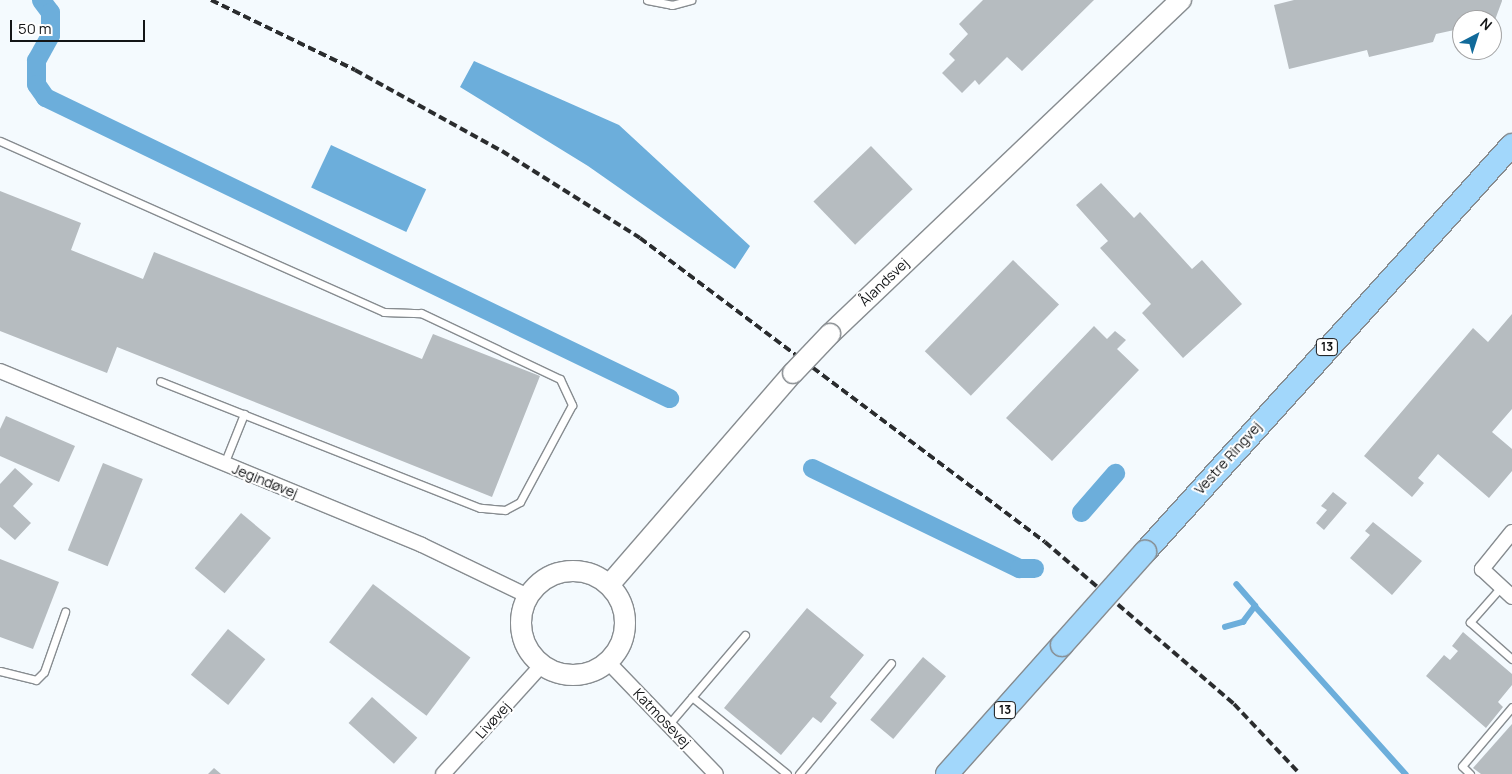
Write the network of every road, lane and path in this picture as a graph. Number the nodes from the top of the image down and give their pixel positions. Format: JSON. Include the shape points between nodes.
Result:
{"nodes":[{"id":1,"x":647,"y":0,"type":"edge"},
{"id":2,"x":691,"y":0,"type":"edge"},
{"id":3,"x":1181,"y":0,"type":"edge"},
{"id":4,"x":0,"y":141,"type":"edge"},
{"id":5,"x":1512,"y":145,"type":"edge"},
{"id":6,"x":0,"y":371,"type":"edge"},
{"id":7,"x":160,"y":381,"type":"dead end"},
{"id":8,"x":244,"y":414,"type":"junction"},
{"id":9,"x":224,"y":464,"type":"junction"},
{"id":10,"x":1512,"y":532,"type":"edge"},
{"id":11,"x":610,"y":584,"type":"junction"},
{"id":12,"x":1501,"y":587,"type":"junction"},
{"id":13,"x":528,"y":596,"type":"junction"},
{"id":14,"x":1512,"y":597,"type":"edge"},
{"id":15,"x":65,"y":612,"type":"dead end"},
{"id":16,"x":745,"y":634,"type":"dead end"},
{"id":17,"x":1512,"y":659,"type":"edge"},
{"id":18,"x":609,"y":662,"type":"junction"},
{"id":19,"x":891,"y":663,"type":"dead end"},
{"id":20,"x":542,"y":665,"type":"junction"},
{"id":21,"x":0,"y":671,"type":"edge"},
{"id":22,"x":692,"y":697,"type":"junction"},
{"id":23,"x":1512,"y":708,"type":"edge"},
{"id":24,"x":668,"y":724,"type":"junction"},
{"id":25,"x":443,"y":774,"type":"edge"},
{"id":26,"x":716,"y":774,"type":"edge"},
{"id":27,"x":787,"y":774,"type":"edge"},
{"id":28,"x":799,"y":774,"type":"edge"},
{"id":29,"x":947,"y":774,"type":"edge"},
{"id":30,"x":1470,"y":774,"type":"edge"}],
"edges":[{"from":1,"to":2,"type":"lane","via":[[672,5]]},
{"from":3,"to":11,"type":"street","name":"Ålandsvej","bridge":true,"via":[[830,334]]},
{"from":4,"to":8,"type":"lane","via":[[384,312],[421,313],[560,378],[572,405],[520,502],[505,510],[480,508]]},
{"from":5,"to":29,"type":"main road","name":"Vestre Ringvej","number":"13","bridge":true},
{"from":6,"to":9,"type":"street","name":"Jegindøvej"},
{"from":7,"to":8,"type":"lane"},
{"from":8,"to":9,"type":"lane"},
{"from":9,"to":13,"type":"street","name":"Jegindøvej","via":[[422,545]]},
{"from":10,"to":12,"type":"street","via":[[1482,569]]},
{"from":11,"to":13,"type":"street","via":[[597,575],[566,570],[544,580]]},
{"from":11,"to":18,"type":"street","via":[[620,598],[626,632]]},
{"from":12,"to":14,"type":"street"},
{"from":12,"to":17,"type":"lane","via":[[1470,622]]},
{"from":13,"to":20,"type":"street","via":[[521,618],[524,641]]},
{"from":15,"to":21,"type":"lane","via":[[44,672],[36,680],[27,681]]},
{"from":16,"to":22,"type":"lane"},
{"from":18,"to":20,"type":"street","via":[[576,676]]},
{"from":18,"to":24,"type":"street","name":"Katmosevej"},
{"from":19,"to":28,"type":"lane"},
{"from":20,"to":25,"type":"street","name":"Livøvej"},
{"from":22,"to":24,"type":"lane"},
{"from":22,"to":27,"type":"lane"},
{"from":23,"to":30,"type":"lane","via":[[1462,766]]},
{"from":24,"to":26,"type":"street","name":"Katmosevej"}]}
